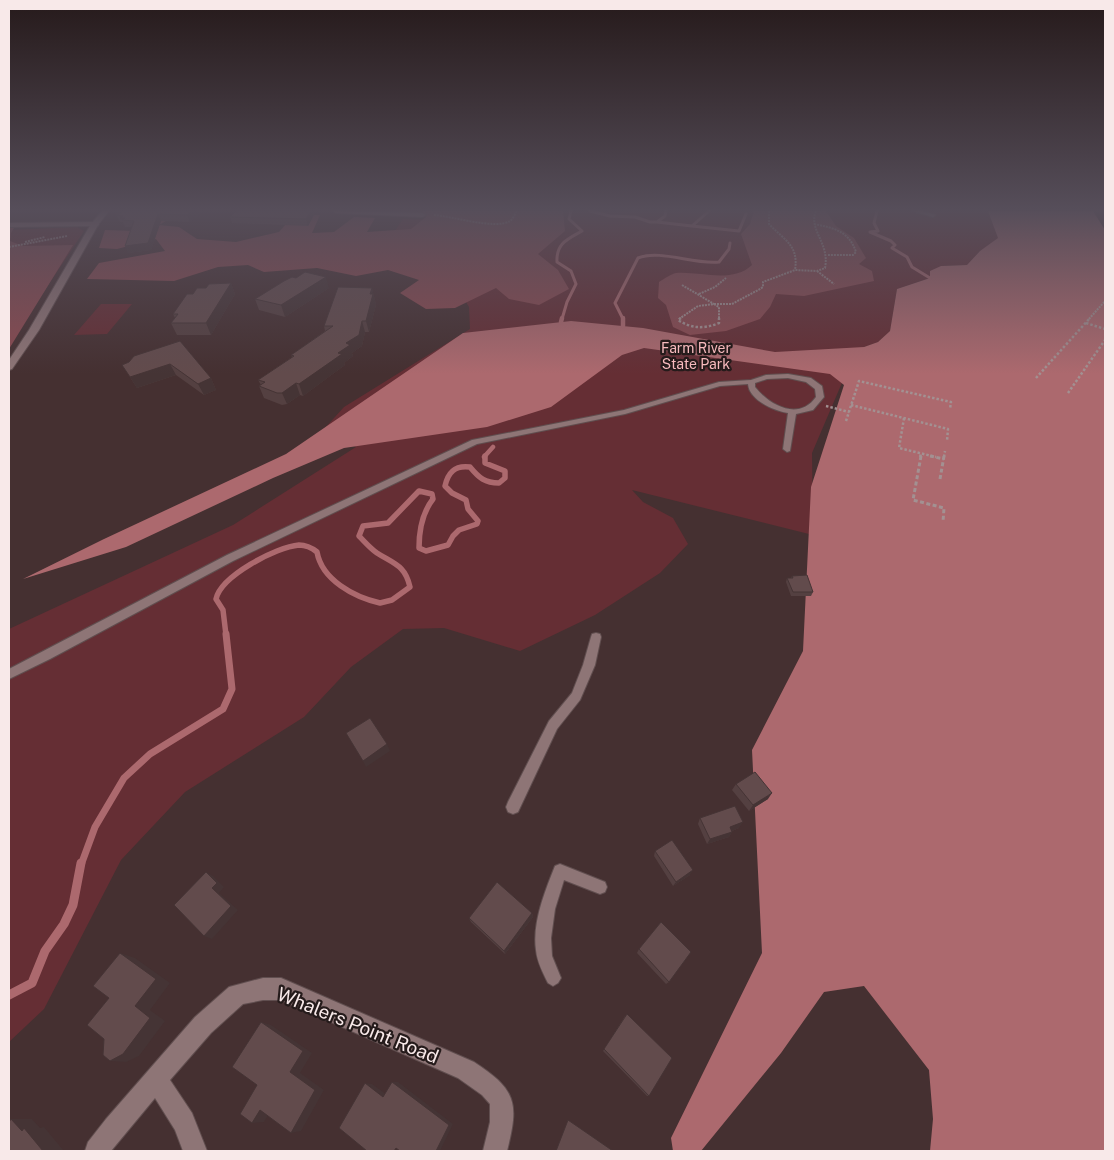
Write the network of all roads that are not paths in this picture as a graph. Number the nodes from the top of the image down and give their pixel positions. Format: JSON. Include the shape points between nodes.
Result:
{"nodes":[{"id":1,"x":71,"y":265,"type":"edge"},
{"id":2,"x":9,"y":367,"type":"edge"},
{"id":3,"x":752,"y":382,"type":"junction"},
{"id":4,"x":792,"y":411,"type":"junction"},
{"id":5,"x":787,"y":449,"type":"dead end"},
{"id":6,"x":596,"y":637,"type":"dead end"},
{"id":7,"x":9,"y":674,"type":"edge"},
{"id":8,"x":513,"y":807,"type":"dead end"},
{"id":9,"x":600,"y":887,"type":"dead end"},
{"id":10,"x":553,"y":978,"type":"dead end"},
{"id":11,"x":155,"y":1078,"type":"junction"},
{"id":12,"x":97,"y":1151,"type":"edge"},
{"id":13,"x":195,"y":1151,"type":"edge"},
{"id":14,"x":495,"y":1151,"type":"edge"}],
"edges":[{"from":1,"to":2,"type":"street"},
{"from":3,"to":4,"type":"lane","via":[[751,387],[764,401]]},
{"from":3,"to":4,"type":"lane","via":[[766,377],[795,377],[808,380],[819,388],[820,397],[812,407]]},
{"from":3,"to":7,"type":"lane","via":[[719,384],[625,412],[475,442],[230,558]]},
{"from":4,"to":5,"type":"lane"},
{"from":6,"to":8,"type":"lane","via":[[576,696],[553,725]]},
{"from":9,"to":10,"type":"lane","via":[[560,871],[543,948]]},
{"from":11,"to":12,"type":"street","name":"Whalers Point Road"},
{"from":11,"to":13,"type":"street","via":[[177,1106]]},
{"from":11,"to":14,"type":"street","name":"Whalers Point Road","via":[[203,1024],[237,995],[263,988],[281,989],[466,1070],[491,1086],[503,1102]]}]}
